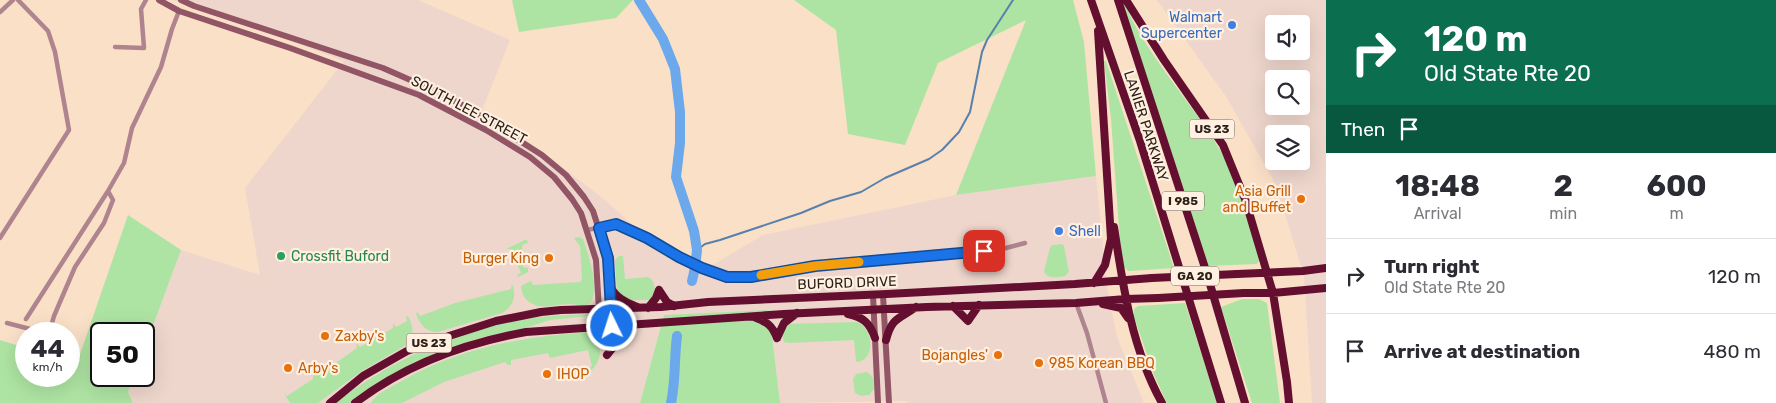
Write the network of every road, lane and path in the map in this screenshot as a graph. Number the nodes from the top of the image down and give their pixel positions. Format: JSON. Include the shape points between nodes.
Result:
{"nodes":[{"id":1,"x":13,"y":0,"type":"edge"},
{"id":2,"x":18,"y":0,"type":"edge"},
{"id":3,"x":146,"y":0,"type":"edge"},
{"id":4,"x":159,"y":0,"type":"edge"},
{"id":5,"x":181,"y":0,"type":"edge"},
{"id":6,"x":1091,"y":0,"type":"edge"},
{"id":7,"x":1118,"y":0,"type":"edge"},
{"id":8,"x":1126,"y":0,"type":"edge"},
{"id":9,"x":179,"y":11,"type":"junction"},
{"id":10,"x":0,"y":12,"type":"edge"},
{"id":11,"x":1098,"y":22,"type":"junction"},
{"id":12,"x":115,"y":47,"type":"dead end"},
{"id":13,"x":108,"y":191,"type":"junction"},
{"id":14,"x":1110,"y":205,"type":"junction"},
{"id":15,"x":599,"y":228,"type":"junction"},
{"id":16,"x":587,"y":230,"type":"junction"},
{"id":17,"x":0,"y":238,"type":"edge"},
{"id":18,"x":1024,"y":243,"type":"dead end"},
{"id":19,"x":1326,"y":268,"type":"edge"},
{"id":20,"x":1267,"y":273,"type":"junction"},
{"id":21,"x":1122,"y":282,"type":"junction"},
{"id":22,"x":1094,"y":283,"type":"junction"},
{"id":23,"x":610,"y":286,"type":"junction"},
{"id":24,"x":1326,"y":288,"type":"edge"},
{"id":25,"x":1273,"y":293,"type":"junction"},
{"id":26,"x":873,"y":295,"type":"junction"},
{"id":27,"x":883,"y":295,"type":"junction"},
{"id":28,"x":1126,"y":299,"type":"junction"},
{"id":29,"x":1088,"y":302,"type":"junction"},
{"id":30,"x":1076,"y":303,"type":"junction"},
{"id":31,"x":674,"y":306,"type":"junction"},
{"id":32,"x":953,"y":306,"type":"junction"},
{"id":33,"x":979,"y":306,"type":"junction"},
{"id":34,"x":916,"y":307,"type":"junction"},
{"id":35,"x":644,"y":308,"type":"junction"},
{"id":36,"x":874,"y":309,"type":"junction"},
{"id":37,"x":884,"y":309,"type":"junction"},
{"id":38,"x":598,"y":310,"type":"junction"},
{"id":39,"x":610,"y":310,"type":"junction"},
{"id":40,"x":836,"y":311,"type":"junction"},
{"id":41,"x":797,"y":313,"type":"junction"},
{"id":42,"x":752,"y":316,"type":"junction"},
{"id":43,"x":26,"y":319,"type":"dead end"},
{"id":44,"x":53,"y":322,"type":"edge"},
{"id":45,"x":7,"y":323,"type":"dead end"},
{"id":46,"x":1131,"y":323,"type":"junction"},
{"id":47,"x":638,"y":324,"type":"junction"},
{"id":48,"x":15,"y":325,"type":"edge"},
{"id":49,"x":612,"y":326,"type":"junction"},
{"id":50,"x":600,"y":327,"type":"junction"},
{"id":51,"x":875,"y":338,"type":"junction"},
{"id":52,"x":886,"y":340,"type":"junction"},
{"id":53,"x":607,"y":355,"type":"dead end"},
{"id":54,"x":1148,"y":373,"type":"junction"},
{"id":55,"x":330,"y":403,"type":"edge"},
{"id":56,"x":355,"y":403,"type":"edge"},
{"id":57,"x":878,"y":403,"type":"edge"},
{"id":58,"x":889,"y":403,"type":"edge"},
{"id":59,"x":1106,"y":403,"type":"edge"},
{"id":60,"x":1157,"y":403,"type":"edge"},
{"id":61,"x":1162,"y":403,"type":"edge"},
{"id":62,"x":1221,"y":403,"type":"edge"},
{"id":63,"x":1245,"y":403,"type":"edge"},
{"id":64,"x":1289,"y":403,"type":"edge"}],
"edges":[{"from":1,"to":10,"type":"street"},
{"from":2,"to":17,"type":"street","via":[[48,31],[69,130]]},
{"from":3,"to":12,"type":"street","via":[[141,9],[144,48]]},
{"from":4,"to":9,"type":"main road","name":"SOUTH LEE STREET"},
{"from":5,"to":15,"type":"main road","name":"SOUTH LEE STREET","via":[[373,65],[468,108],[542,155],[566,175],[593,211]]},
{"from":6,"to":11,"type":"highway","name":"LANIER PARKWAY","number":"I 985"},
{"from":7,"to":63,"type":"highway","name":"LANIER PARKWAY","number":"I 985","via":[[1207,274]]},
{"from":8,"to":20,"type":"highway","number":"US 23","via":[[1223,145],[1246,199]]},
{"from":9,"to":13,"type":"street","via":[[161,67],[132,128],[124,163]]},
{"from":9,"to":16,"type":"main road","name":"SOUTH LEE STREET","via":[[400,88],[478,126],[530,157],[554,177],[572,198]]},
{"from":11,"to":14,"type":"highway"},
{"from":11,"to":62,"type":"highway","name":"LANIER PARKWAY","number":"I 985","via":[[1140,140]]},
{"from":13,"to":43,"type":"street"},
{"from":13,"to":44,"type":"street","via":[[113,200],[104,223],[75,267]]},
{"from":14,"to":21,"type":"highway"},
{"from":14,"to":22,"type":"highway","via":[[1111,238],[1105,265]]},
{"from":15,"to":16,"type":"street"},
{"from":15,"to":18,"type":"street","via":[[616,224],[702,268],[727,277],[1002,249]]},
{"from":15,"to":23,"type":"main road","name":"SOUTH LEE STREET","via":[[608,258]]},
{"from":16,"to":38,"type":"main road","name":"SOUTH LEE STREET","via":[[596,260]]},
{"from":19,"to":20,"type":"highway","name":"BUFORD DRIVE","number":"GA 20"},
{"from":20,"to":21,"type":"highway","name":"BUFORD DRIVE","number":"GA 20","bridge":true},
{"from":20,"to":25,"type":"highway","number":"US 23"},
{"from":21,"to":22,"type":"highway","name":"BUFORD DRIVE","number":"US 23"},
{"from":21,"to":28,"type":"highway"},
{"from":22,"to":27,"type":"highway","name":"BUFORD DRIVE","number":"US 23"},
{"from":23,"to":35,"type":"highway","via":[[624,302]]},
{"from":23,"to":39,"type":"main road","name":"SOUTH LEE STREET"},
{"from":24,"to":25,"type":"highway","name":"BUFORD DRIVE"},
{"from":25,"to":28,"type":"highway","name":"BUFORD DRIVE","number":"US 23","bridge":true},
{"from":25,"to":64,"type":"highway"},
{"from":26,"to":27,"type":"highway","name":"BUFORD DRIVE","number":"US 23"},
{"from":26,"to":31,"type":"highway","name":"BUFORD DRIVE","number":"US 23"},
{"from":26,"to":36,"type":"main road"},
{"from":27,"to":37,"type":"main road"},
{"from":28,"to":29,"type":"highway","name":"BUFORD DRIVE","number":"US 23"},
{"from":28,"to":46,"type":"highway"},
{"from":29,"to":30,"type":"highway","name":"BUFORD DRIVE","number":"US 23"},
{"from":29,"to":46,"type":"highway","via":[[1116,306],[1126,313]]},
{"from":30,"to":33,"type":"highway","name":"BUFORD DRIVE","number":"US 23"},
{"from":30,"to":59,"type":"street"},
{"from":31,"to":35,"type":"highway","name":"BUFORD DRIVE","number":"US 23"},
{"from":31,"to":35,"type":"highway","via":[[659,290],[656,298]]},
{"from":32,"to":33,"type":"highway","name":"BUFORD DRIVE","number":"US 23"},
{"from":32,"to":33,"type":"highway","via":[[968,321]]},
{"from":32,"to":34,"type":"highway","name":"BUFORD DRIVE","number":"US 23"},
{"from":34,"to":37,"type":"highway","name":"BUFORD DRIVE","number":"US 23"},
{"from":34,"to":52,"type":"highway","via":[[889,326]]},
{"from":35,"to":39,"type":"highway","name":"BUFORD DRIVE","number":"US 23"},
{"from":36,"to":37,"type":"highway","name":"BUFORD DRIVE","number":"US 23"},
{"from":36,"to":40,"type":"highway","name":"BUFORD DRIVE","number":"US 23"},
{"from":36,"to":51,"type":"main road"},
{"from":37,"to":52,"type":"main road"},
{"from":38,"to":39,"type":"highway","name":"BUFORD DRIVE","number":"US 23"},
{"from":38,"to":50,"type":"main road","name":"SOUTH LEE STREET"},
{"from":38,"to":55,"type":"highway","name":"BUFORD DRIVE","number":"US 23","via":[[541,312],[496,321],[449,336],[407,351],[377,367]]},
{"from":39,"to":49,"type":"main road","name":"SOUTH LEE STREET"},
{"from":40,"to":41,"type":"highway","name":"BUFORD DRIVE","number":"US 23"},
{"from":40,"to":51,"type":"highway","via":[[859,316],[872,328]]},
{"from":41,"to":42,"type":"highway","name":"BUFORD DRIVE","number":"US 23"},
{"from":41,"to":42,"type":"highway","via":[[781,326],[777,338],[772,326]]},
{"from":42,"to":47,"type":"highway","name":"BUFORD DRIVE","number":"US 23"},
{"from":45,"to":48,"type":"street"},
{"from":46,"to":54,"type":"highway"},
{"from":47,"to":49,"type":"highway","name":"BUFORD DRIVE","number":"US 23"},
{"from":47,"to":53,"type":"highway","via":[[625,332]]},
{"from":49,"to":50,"type":"highway","name":"BUFORD DRIVE","number":"US 23"},
{"from":50,"to":56,"type":"highway","name":"BUFORD DRIVE","number":"US 23","via":[[499,337],[419,365]]},
{"from":51,"to":57,"type":"main road"},
{"from":52,"to":58,"type":"main road"},
{"from":54,"to":60,"type":"highway"},
{"from":54,"to":61,"type":"highway"}]}
